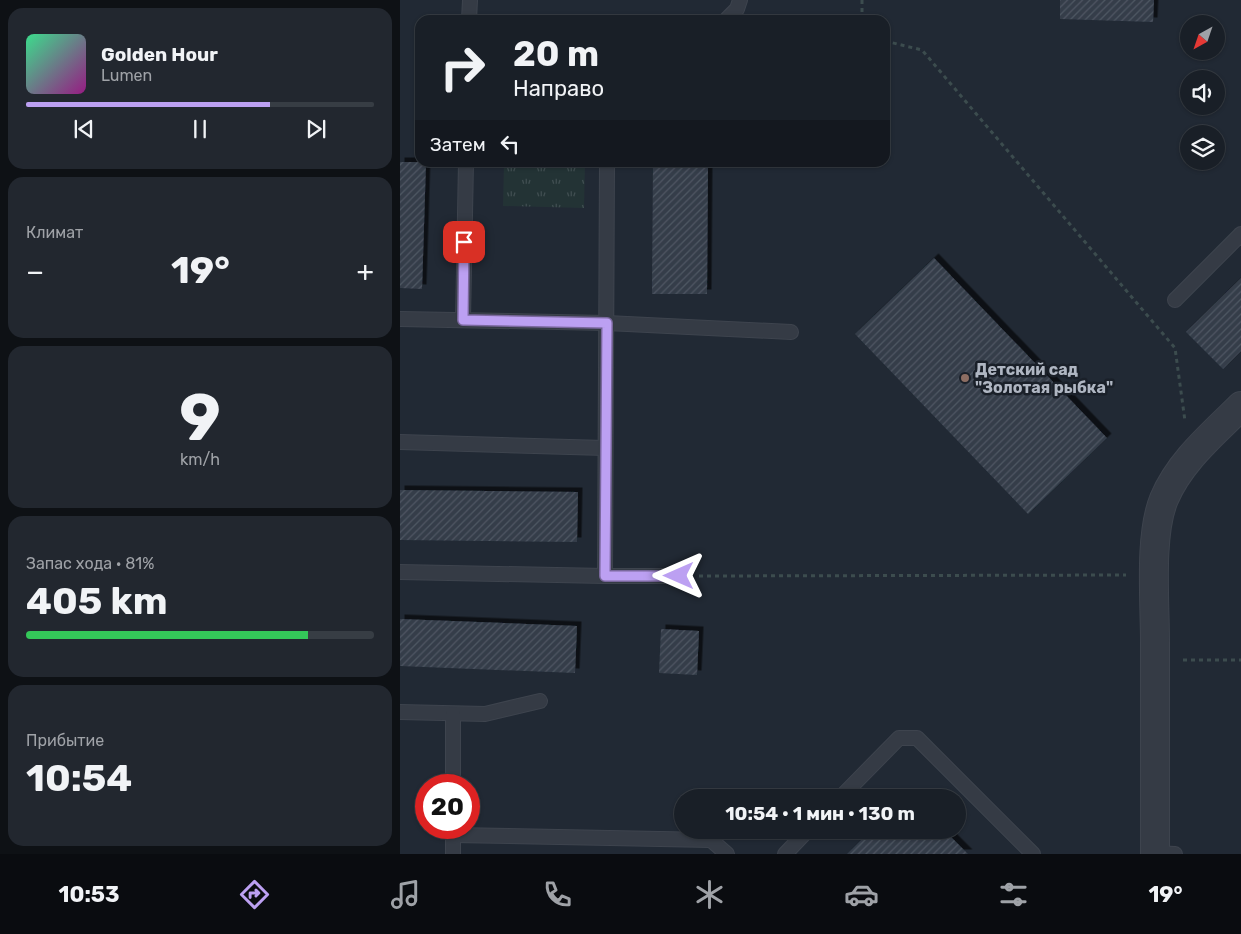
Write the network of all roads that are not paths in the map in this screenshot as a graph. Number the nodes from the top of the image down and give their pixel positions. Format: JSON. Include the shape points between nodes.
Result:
{"nodes":[{"id":1,"x":470,"y":0,"type":"edge"},
{"id":2,"x":740,"y":0,"type":"edge"},
{"id":3,"x":469,"y":15,"type":"edge"},
{"id":4,"x":731,"y":15,"type":"edge"},
{"id":5,"x":466,"y":167,"type":"edge"},
{"id":6,"x":607,"y":167,"type":"edge"},
{"id":7,"x":1241,"y":234,"type":"edge"},
{"id":8,"x":1175,"y":300,"type":"dead end"},
{"id":9,"x":400,"y":319,"type":"edge"},
{"id":10,"x":463,"y":320,"type":"junction"},
{"id":11,"x":607,"y":323,"type":"junction"},
{"id":12,"x":791,"y":332,"type":"dead end"},
{"id":13,"x":1241,"y":406,"type":"edge"},
{"id":14,"x":400,"y":442,"type":"edge"},
{"id":15,"x":605,"y":448,"type":"junction"},
{"id":16,"x":400,"y":572,"type":"edge"},
{"id":17,"x":605,"y":576,"type":"junction"},
{"id":18,"x":679,"y":576,"type":"road end"},
{"id":19,"x":540,"y":701,"type":"dead end"},
{"id":20,"x":400,"y":712,"type":"edge"},
{"id":21,"x":453,"y":714,"type":"junction"},
{"id":22,"x":453,"y":774,"type":"edge"},
{"id":23,"x":849,"y":789,"type":"edge"},
{"id":24,"x":480,"y":832,"type":"edge"},
{"id":25,"x":453,"y":839,"type":"edge"},
{"id":26,"x":799,"y":839,"type":"edge"},
{"id":27,"x":453,"y":854,"type":"edge"},
{"id":28,"x":727,"y":854,"type":"edge"},
{"id":29,"x":784,"y":854,"type":"edge"},
{"id":30,"x":1034,"y":854,"type":"edge"},
{"id":31,"x":1155,"y":854,"type":"edge"},
{"id":32,"x":1175,"y":854,"type":"edge"}],
"edges":[{"from":1,"to":3,"type":"lane"},
{"from":2,"to":4,"type":"lane"},
{"from":5,"to":10,"type":"lane"},
{"from":6,"to":11,"type":"lane"},
{"from":7,"to":8,"type":"lane"},
{"from":9,"to":10,"type":"lane"},
{"from":10,"to":11,"type":"lane"},
{"from":11,"to":12,"type":"lane"},
{"from":11,"to":15,"type":"lane"},
{"from":13,"to":31,"type":"street","via":[[1190,459],[1164,500],[1158,528],[1154,575]]},
{"from":14,"to":15,"type":"lane"},
{"from":15,"to":17,"type":"lane"},
{"from":16,"to":17,"type":"lane"},
{"from":17,"to":18,"type":"lane"},
{"from":19,"to":21,"type":"lane","via":[[486,714]]},
{"from":20,"to":21,"type":"lane"},
{"from":21,"to":22,"type":"lane"},
{"from":23,"to":30,"type":"lane","via":[[899,738],[917,738]]},
{"from":24,"to":28,"type":"lane","via":[[711,840]]},
{"from":25,"to":27,"type":"lane"},
{"from":26,"to":29,"type":"lane"},
{"from":31,"to":32,"type":"lane"}]}
